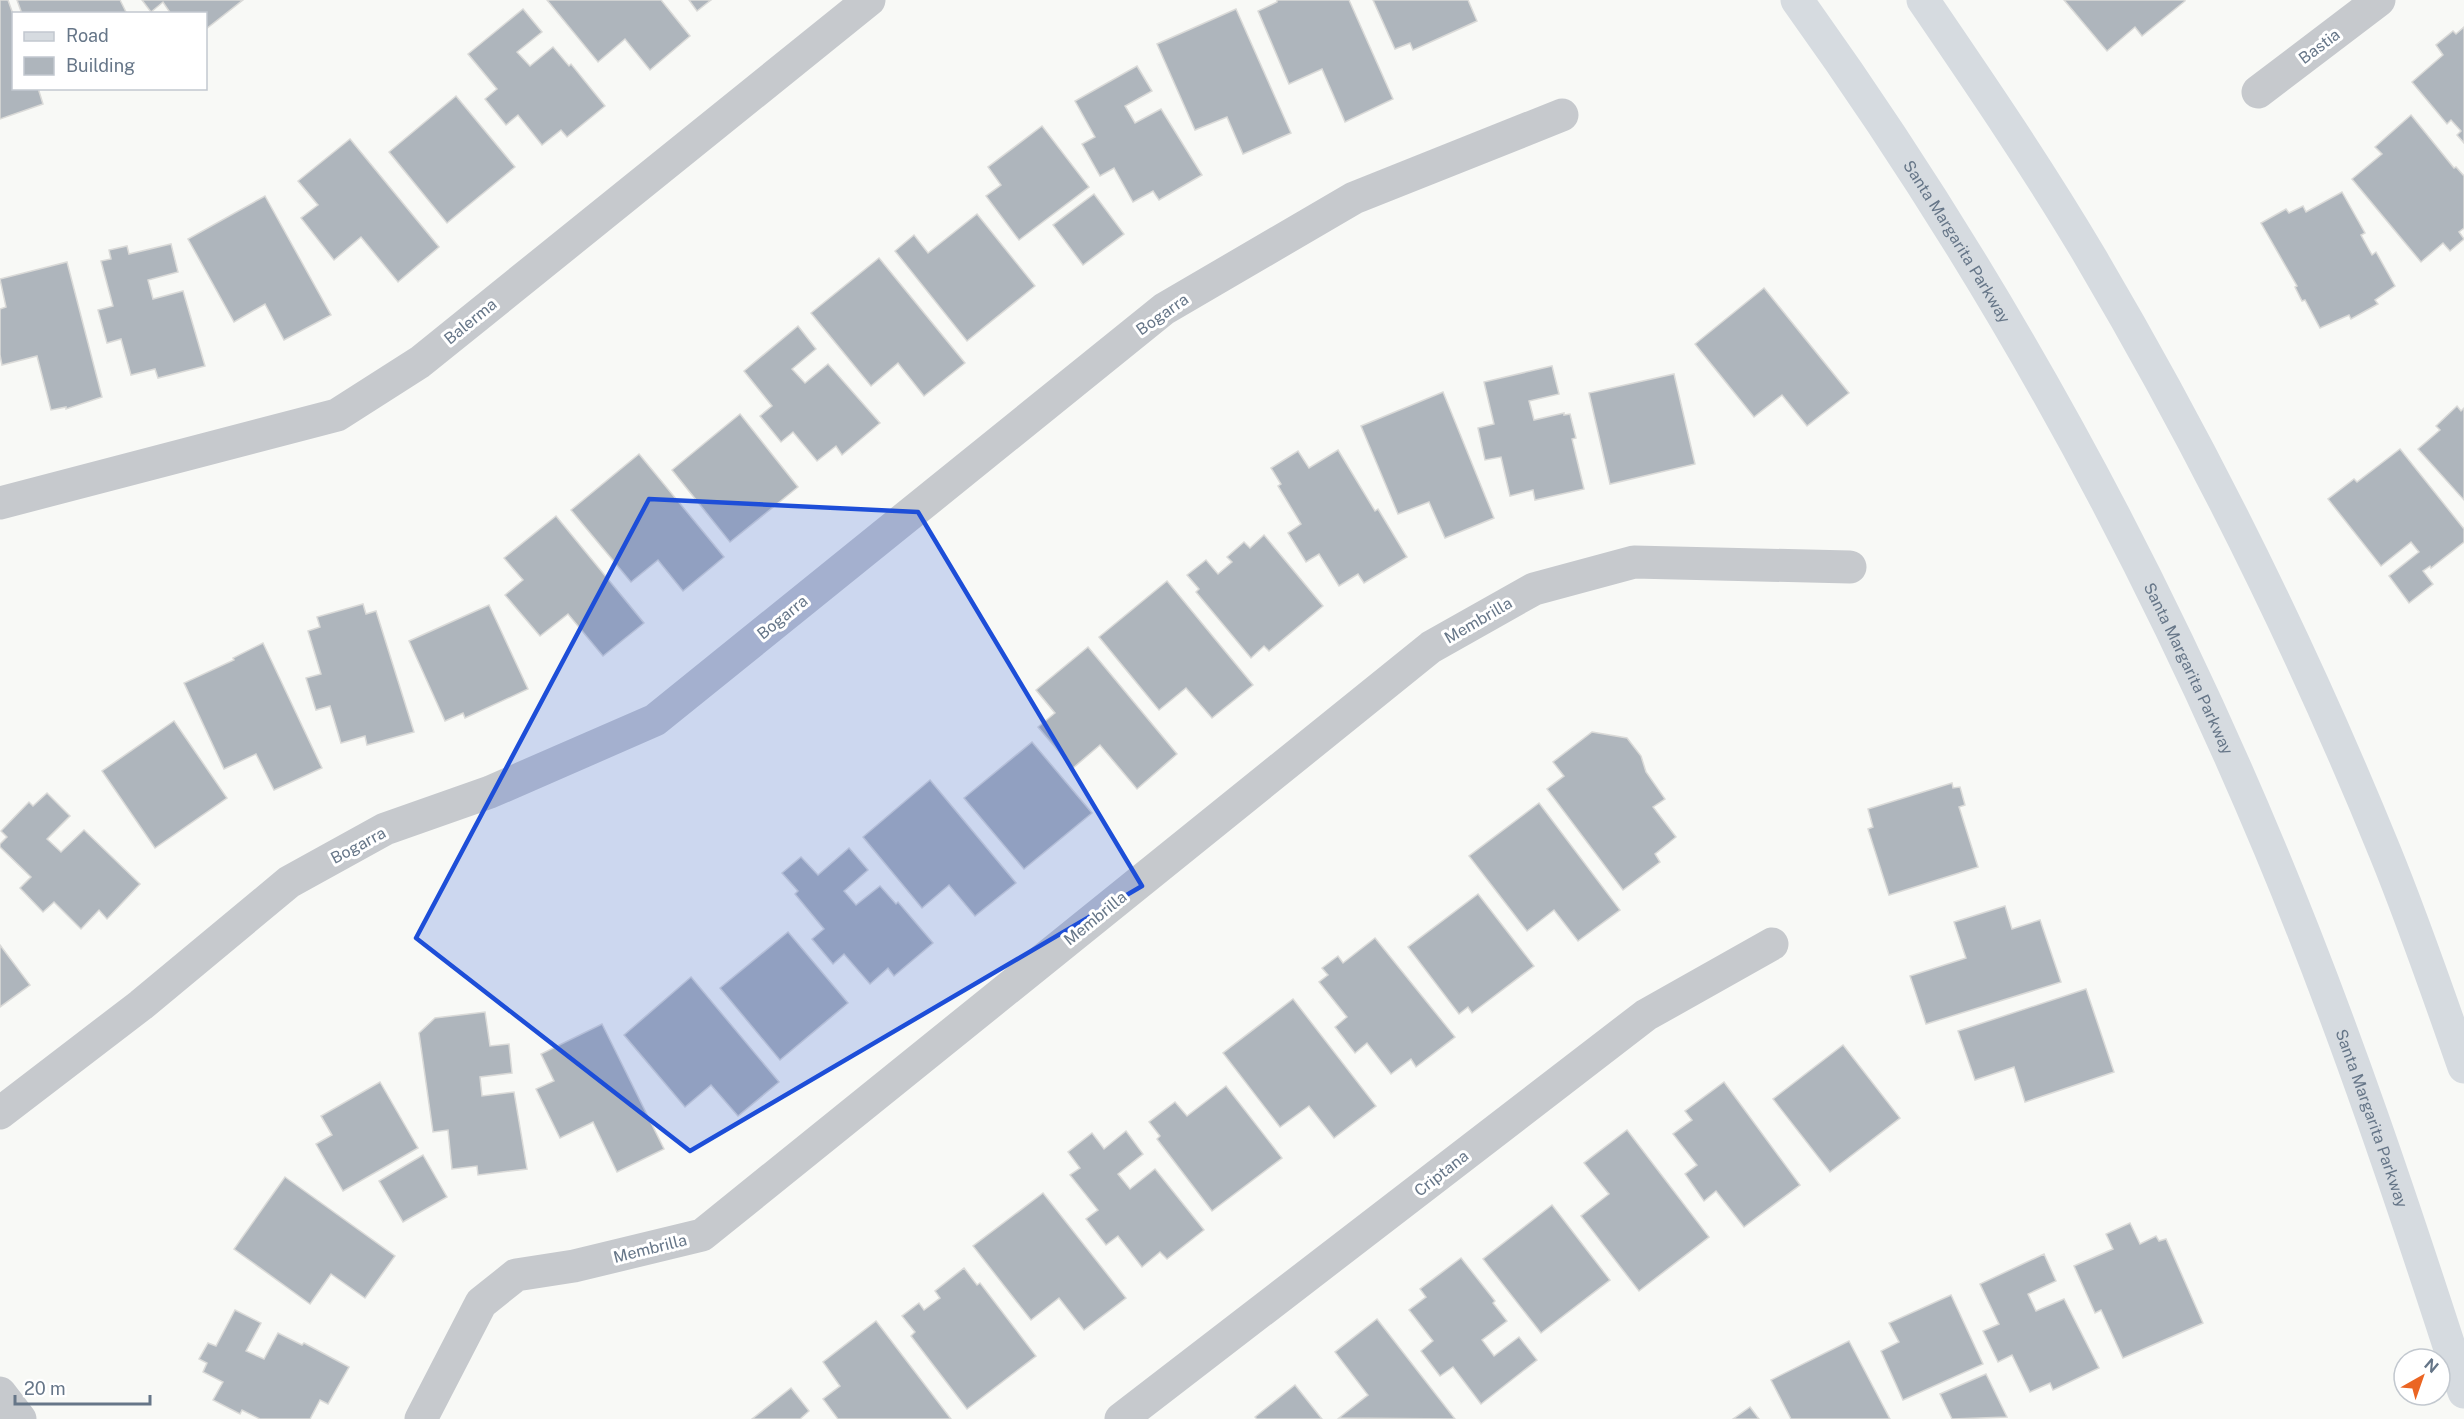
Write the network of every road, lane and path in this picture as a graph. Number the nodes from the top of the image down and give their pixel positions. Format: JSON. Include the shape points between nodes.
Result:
{"nodes":[{"id":1,"x":869,"y":0,"type":"edge"},
{"id":2,"x":1797,"y":0,"type":"edge"},
{"id":3,"x":1923,"y":0,"type":"edge"},
{"id":4,"x":2379,"y":0,"type":"edge"},
{"id":5,"x":2259,"y":92,"type":"dead end"},
{"id":6,"x":1562,"y":115,"type":"dead end"},
{"id":7,"x":0,"y":503,"type":"edge"},
{"id":8,"x":1850,"y":567,"type":"dead end"},
{"id":9,"x":1772,"y":944,"type":"dead end"},
{"id":10,"x":2464,"y":1067,"type":"edge"},
{"id":11,"x":0,"y":1113,"type":"edge"},
{"id":12,"x":2464,"y":1392,"type":"edge"},
{"id":13,"x":0,"y":1393,"type":"edge"},
{"id":14,"x":20,"y":1419,"type":"edge"},
{"id":15,"x":421,"y":1419,"type":"edge"},
{"id":16,"x":1121,"y":1419,"type":"edge"}],
"edges":[{"from":1,"to":7,"type":"street","name":"Balerma","via":[[420,362],[337,415]]},
{"from":2,"to":12,"type":"main road","name":"Santa Margarita Parkway","via":[[1943,216],[2018,340],[2072,435],[2209,710],[2270,849],[2336,1018]]},
{"from":3,"to":10,"type":"main road","via":[[2091,258],[2258,569],[2385,852]]},
{"from":4,"to":5,"type":"street","name":"Bastia"},
{"from":6,"to":11,"type":"street","name":"Bogarra","via":[[1354,198],[1164,309],[654,720],[490,792],[385,829],[289,882],[141,1005]]},
{"from":8,"to":15,"type":"street","name":"Membrilla","via":[[1634,561],[1534,589],[1431,647],[702,1235],[574,1266],[516,1275],[481,1303]]},
{"from":9,"to":16,"type":"street","name":"Criptana","via":[[1646,1015]]},
{"from":13,"to":14,"type":"street"}]}
